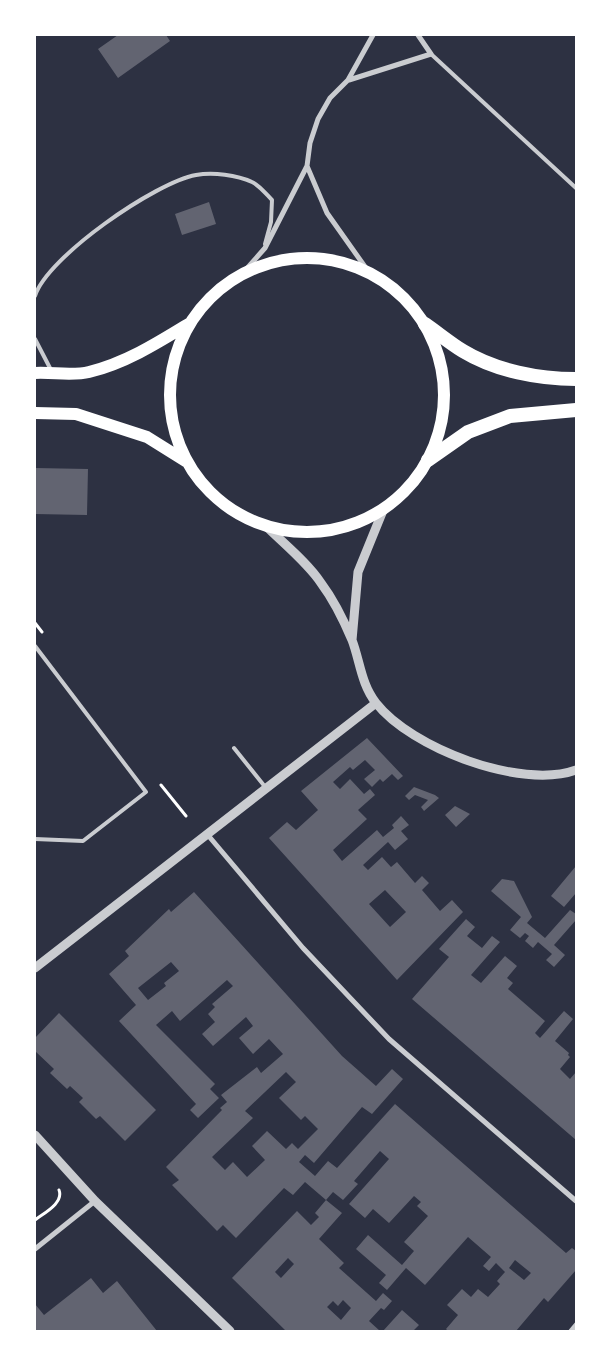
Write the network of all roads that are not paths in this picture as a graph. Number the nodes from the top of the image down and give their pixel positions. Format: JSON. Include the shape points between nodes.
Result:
{"nodes":[{"id":1,"x":373,"y":35,"type":"edge"},
{"id":2,"x":418,"y":35,"type":"edge"},
{"id":3,"x":431,"y":54,"type":"junction"},
{"id":4,"x":348,"y":80,"type":"junction"},
{"id":5,"x":307,"y":166,"type":"junction"},
{"id":6,"x":576,"y":188,"type":"edge"},
{"id":7,"x":264,"y":248,"type":"junction"},
{"id":8,"x":368,"y":271,"type":"junction"},
{"id":9,"x":242,"y":274,"type":"junction"},
{"id":10,"x":35,"y":296,"type":"edge"},
{"id":11,"x":190,"y":323,"type":"junction"},
{"id":12,"x":425,"y":324,"type":"junction"},
{"id":13,"x":35,"y":339,"type":"edge"},
{"id":14,"x":52,"y":372,"type":"junction"},
{"id":15,"x":35,"y":373,"type":"edge"},
{"id":16,"x":576,"y":379,"type":"edge"},
{"id":17,"x":576,"y":410,"type":"edge"},
{"id":18,"x":35,"y":413,"type":"edge"},
{"id":19,"x":428,"y":460,"type":"junction"},
{"id":20,"x":188,"y":462,"type":"junction"},
{"id":21,"x":384,"y":508,"type":"junction"},
{"id":22,"x":266,"y":526,"type":"junction"},
{"id":23,"x":352,"y":640,"type":"junction"},
{"id":24,"x":35,"y":646,"type":"edge"},
{"id":25,"x":376,"y":703,"type":"junction"},
{"id":26,"x":234,"y":748,"type":"dead end"},
{"id":27,"x":576,"y":770,"type":"edge"},
{"id":28,"x":266,"y":788,"type":"junction"},
{"id":29,"x":207,"y":834,"type":"junction"},
{"id":30,"x":35,"y":839,"type":"edge"},
{"id":31,"x":35,"y":968,"type":"edge"},
{"id":32,"x":35,"y":1135,"type":"edge"},
{"id":33,"x":95,"y":1201,"type":"junction"},
{"id":34,"x":576,"y":1201,"type":"edge"},
{"id":35,"x":35,"y":1249,"type":"edge"},
{"id":36,"x":576,"y":1325,"type":"edge"},
{"id":37,"x":230,"y":1331,"type":"edge"},
{"id":38,"x":571,"y":1331,"type":"edge"}],
"edges":[{"from":1,"to":4,"type":"street"},
{"from":2,"to":3,"type":"street"},
{"from":3,"to":4,"type":"street"},
{"from":3,"to":6,"type":"lane"},
{"from":4,"to":5,"type":"street","via":[[330,98],[318,118]]},
{"from":5,"to":7,"type":"street"},
{"from":5,"to":8,"type":"street","via":[[327,213]]},
{"from":7,"to":9,"type":"street"},
{"from":7,"to":10,"type":"lane","via":[[271,222],[272,200],[254,182],[226,175],[197,174],[172,182],[105,223],[56,264]]},
{"from":8,"to":9,"type":"main road","via":[[329,259],[286,259]]},
{"from":8,"to":12,"type":"main road","via":[[395,288]]},
{"from":9,"to":11,"type":"main road","via":[[212,296]]},
{"from":11,"to":14,"type":"main road","via":[[118,362],[88,372]]},
{"from":11,"to":20,"type":"main road","via":[[174,364],[170,399],[173,425]]},
{"from":12,"to":16,"type":"highway","via":[[464,352],[511,371]]},
{"from":12,"to":19,"type":"main road","via":[[443,371],[442,418]]},
{"from":13,"to":14,"type":"lane"},
{"from":14,"to":15,"type":"main road"},
{"from":17,"to":19,"type":"highway","via":[[510,416],[468,432]]},
{"from":18,"to":20,"type":"main road","via":[[76,414],[147,437]]},
{"from":19,"to":21,"type":"main road","via":[[406,490]]},
{"from":20,"to":22,"type":"main road","via":[[216,498],[239,514]]},
{"from":21,"to":22,"type":"main road","via":[[351,525],[311,532]]},
{"from":21,"to":23,"type":"street","via":[[358,572]]},
{"from":22,"to":23,"type":"street","via":[[321,582]]},
{"from":23,"to":25,"type":"street","via":[[362,678]]},
{"from":24,"to":30,"type":"lane","via":[[146,792],[83,841]]},
{"from":25,"to":27,"type":"street","via":[[404,729],[441,752],[490,768],[536,774]]},
{"from":25,"to":28,"type":"street"},
{"from":26,"to":28,"type":"lane"},
{"from":28,"to":29,"type":"street"},
{"from":29,"to":31,"type":"street"},
{"from":29,"to":34,"type":"street","via":[[303,948],[389,1039]]},
{"from":32,"to":33,"type":"street"},
{"from":33,"to":35,"type":"street"},
{"from":33,"to":37,"type":"street"},
{"from":36,"to":38,"type":"street"}]}
